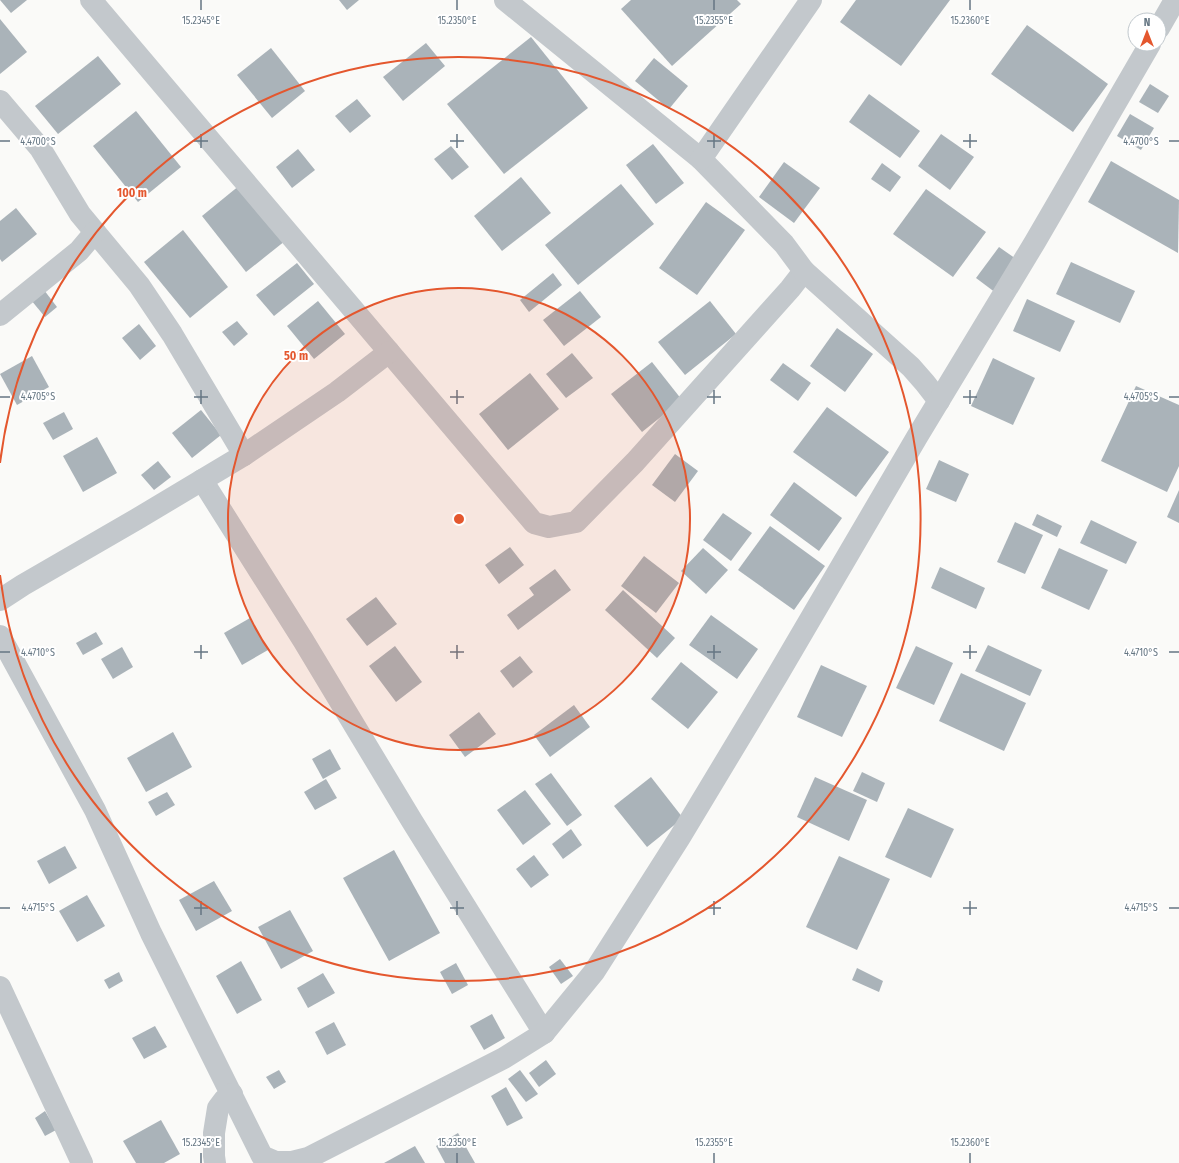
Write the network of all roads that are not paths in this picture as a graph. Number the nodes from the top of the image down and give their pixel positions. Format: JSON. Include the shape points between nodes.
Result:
{"nodes":[{"id":1,"x":91,"y":0,"type":"edge"},
{"id":2,"x":505,"y":0,"type":"edge"},
{"id":3,"x":811,"y":0,"type":"edge"},
{"id":4,"x":1175,"y":0,"type":"edge"},
{"id":5,"x":1167,"y":14,"type":"edge"},
{"id":6,"x":1145,"y":52,"type":"edge"},
{"id":7,"x":0,"y":100,"type":"edge"},
{"id":8,"x":701,"y":159,"type":"junction"},
{"id":9,"x":95,"y":232,"type":"junction"},
{"id":10,"x":804,"y":271,"type":"junction"},
{"id":11,"x":0,"y":315,"type":"edge"},
{"id":12,"x":389,"y":352,"type":"junction"},
{"id":13,"x":939,"y":401,"type":"junction"},
{"id":14,"x":244,"y":455,"type":"junction"},
{"id":15,"x":202,"y":480,"type":"junction"},
{"id":16,"x":0,"y":600,"type":"edge"},
{"id":17,"x":0,"y":636,"type":"edge"},
{"id":18,"x":0,"y":987,"type":"edge"},
{"id":19,"x":544,"y":1033,"type":"junction"},
{"id":20,"x":232,"y":1094,"type":"junction"},
{"id":21,"x":82,"y":1163,"type":"edge"},
{"id":22,"x":215,"y":1163,"type":"edge"}],
"edges":[{"from":1,"to":12,"type":"street"},
{"from":2,"to":8,"type":"street"},
{"from":3,"to":8,"type":"street"},
{"from":4,"to":5,"type":"street"},
{"from":6,"to":13,"type":"street"},
{"from":7,"to":9,"type":"street","via":[[40,148],[80,214]]},
{"from":8,"to":10,"type":"street","via":[[784,244]]},
{"from":9,"to":11,"type":"street","via":[[79,251]]},
{"from":9,"to":14,"type":"street","via":[[139,285],[172,334]]},
{"from":10,"to":12,"type":"street","via":[[640,457],[576,522],[549,527],[534,523]]},
{"from":10,"to":13,"type":"street","via":[[911,367]]},
{"from":12,"to":14,"type":"street","via":[[337,392]]},
{"from":13,"to":19,"type":"street","via":[[680,836],[594,972]]},
{"from":14,"to":15,"type":"street"},
{"from":15,"to":16,"type":"street"},
{"from":15,"to":19,"type":"street"},
{"from":17,"to":20,"type":"street","via":[[95,810],[151,933]]},
{"from":18,"to":21,"type":"street"},
{"from":19,"to":20,"type":"street","via":[[504,1058],[414,1105],[308,1158],[292,1162],[276,1162],[262,1156]]},
{"from":20,"to":22,"type":"street","via":[[218,1108],[214,1133]]}]}
